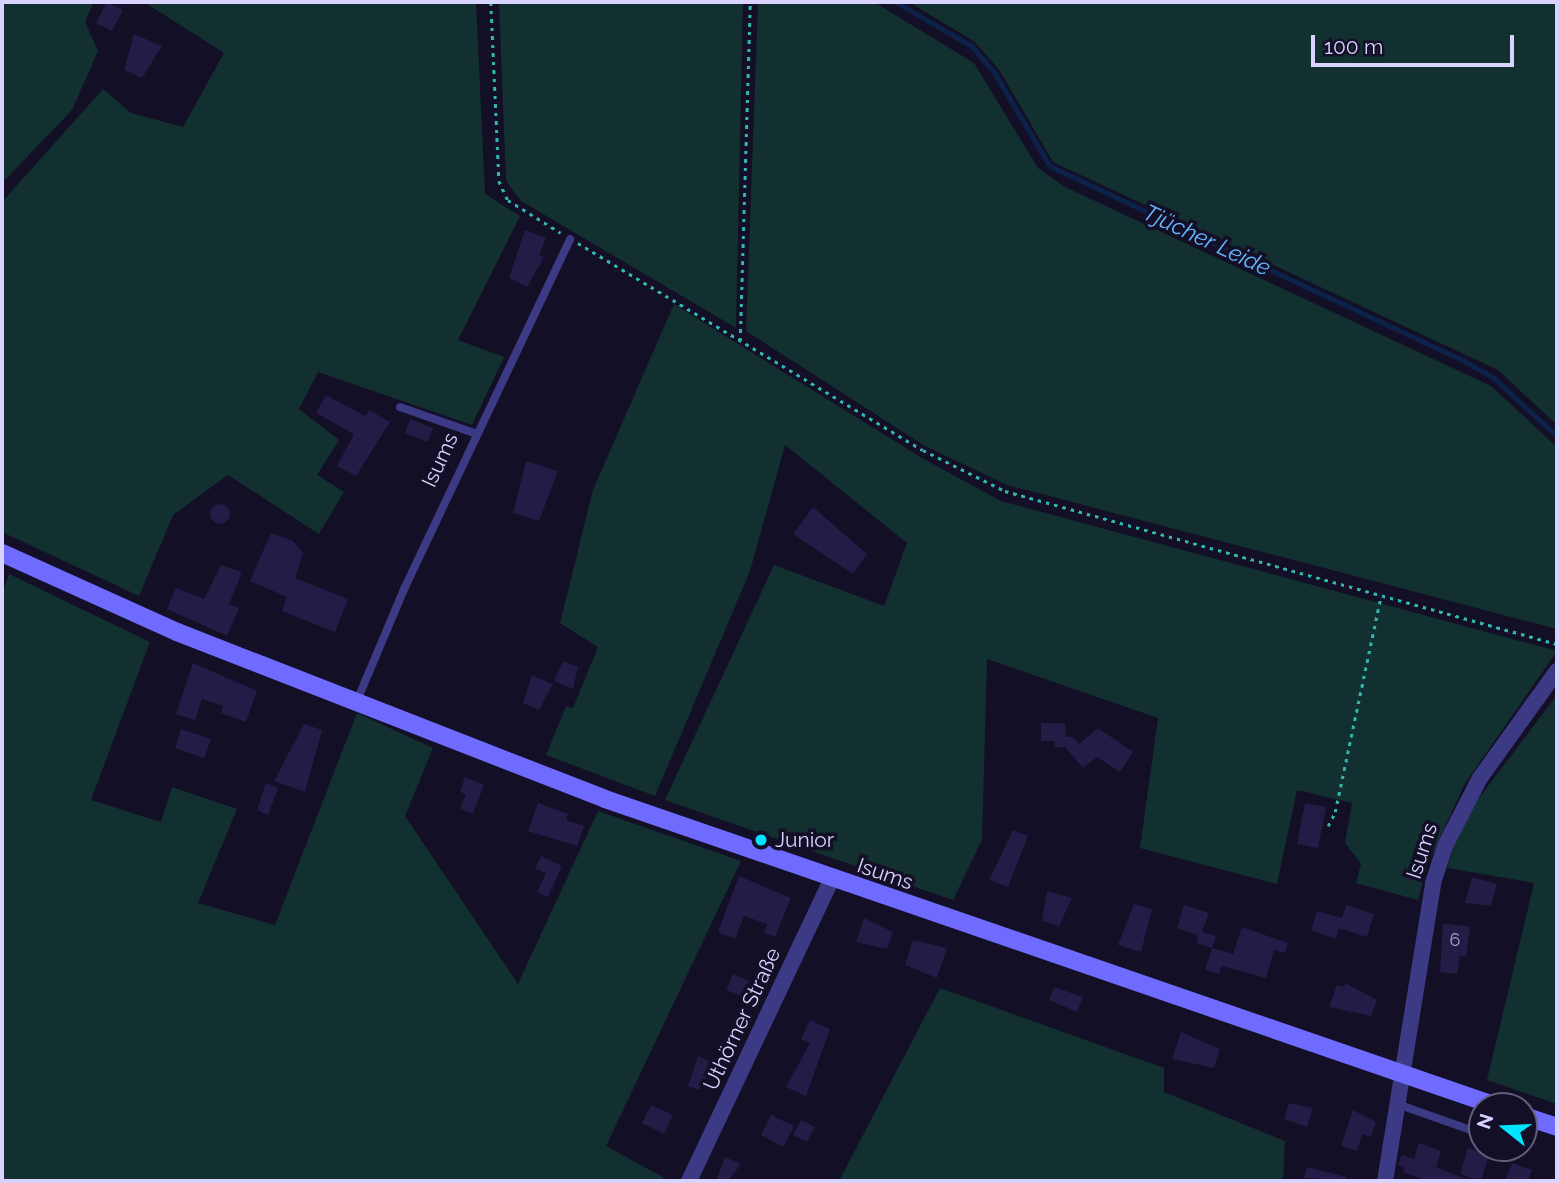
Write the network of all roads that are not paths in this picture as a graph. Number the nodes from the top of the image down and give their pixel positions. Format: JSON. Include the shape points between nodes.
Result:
{"nodes":[{"id":1,"x":570,"y":239,"type":"road end"},
{"id":2,"x":400,"y":407,"type":"dead end"},
{"id":3,"x":477,"y":433,"type":"junction"},
{"id":4,"x":2,"y":553,"type":"edge"},
{"id":5,"x":1557,"y":671,"type":"edge"},
{"id":6,"x":355,"y":703,"type":"junction"},
{"id":7,"x":832,"y":879,"type":"junction"},
{"id":8,"x":1405,"y":1075,"type":"junction"},
{"id":9,"x":1468,"y":1096,"type":"edge"},
{"id":10,"x":1400,"y":1105,"type":"junction"},
{"id":11,"x":1538,"y":1121,"type":"edge"},
{"id":12,"x":1557,"y":1127,"type":"edge"},
{"id":13,"x":1468,"y":1129,"type":"edge"},
{"id":14,"x":693,"y":1180,"type":"edge"},
{"id":15,"x":1385,"y":1181,"type":"edge"}],
"edges":[{"from":1,"to":3,"type":"lane","name":"Isums"},
{"from":2,"to":3,"type":"lane"},
{"from":3,"to":6,"type":"lane","name":"Isums"},
{"from":4,"to":6,"type":"main road","name":"Isums","via":[[92,597]]},
{"from":5,"to":8,"type":"street","name":"Isums","via":[[1480,778],[1445,846],[1433,883]]},
{"from":6,"to":7,"type":"main road","name":"Isums","via":[[605,800]]},
{"from":7,"to":8,"type":"main road","name":"Isums"},
{"from":7,"to":14,"type":"street","name":"Uthörner Straße"},
{"from":8,"to":9,"type":"main road","name":"Isums"},
{"from":8,"to":10,"type":"street","name":"Isums"},
{"from":10,"to":13,"type":"lane"},
{"from":10,"to":15,"type":"street","name":"Isums"},
{"from":11,"to":12,"type":"main road"}]}
